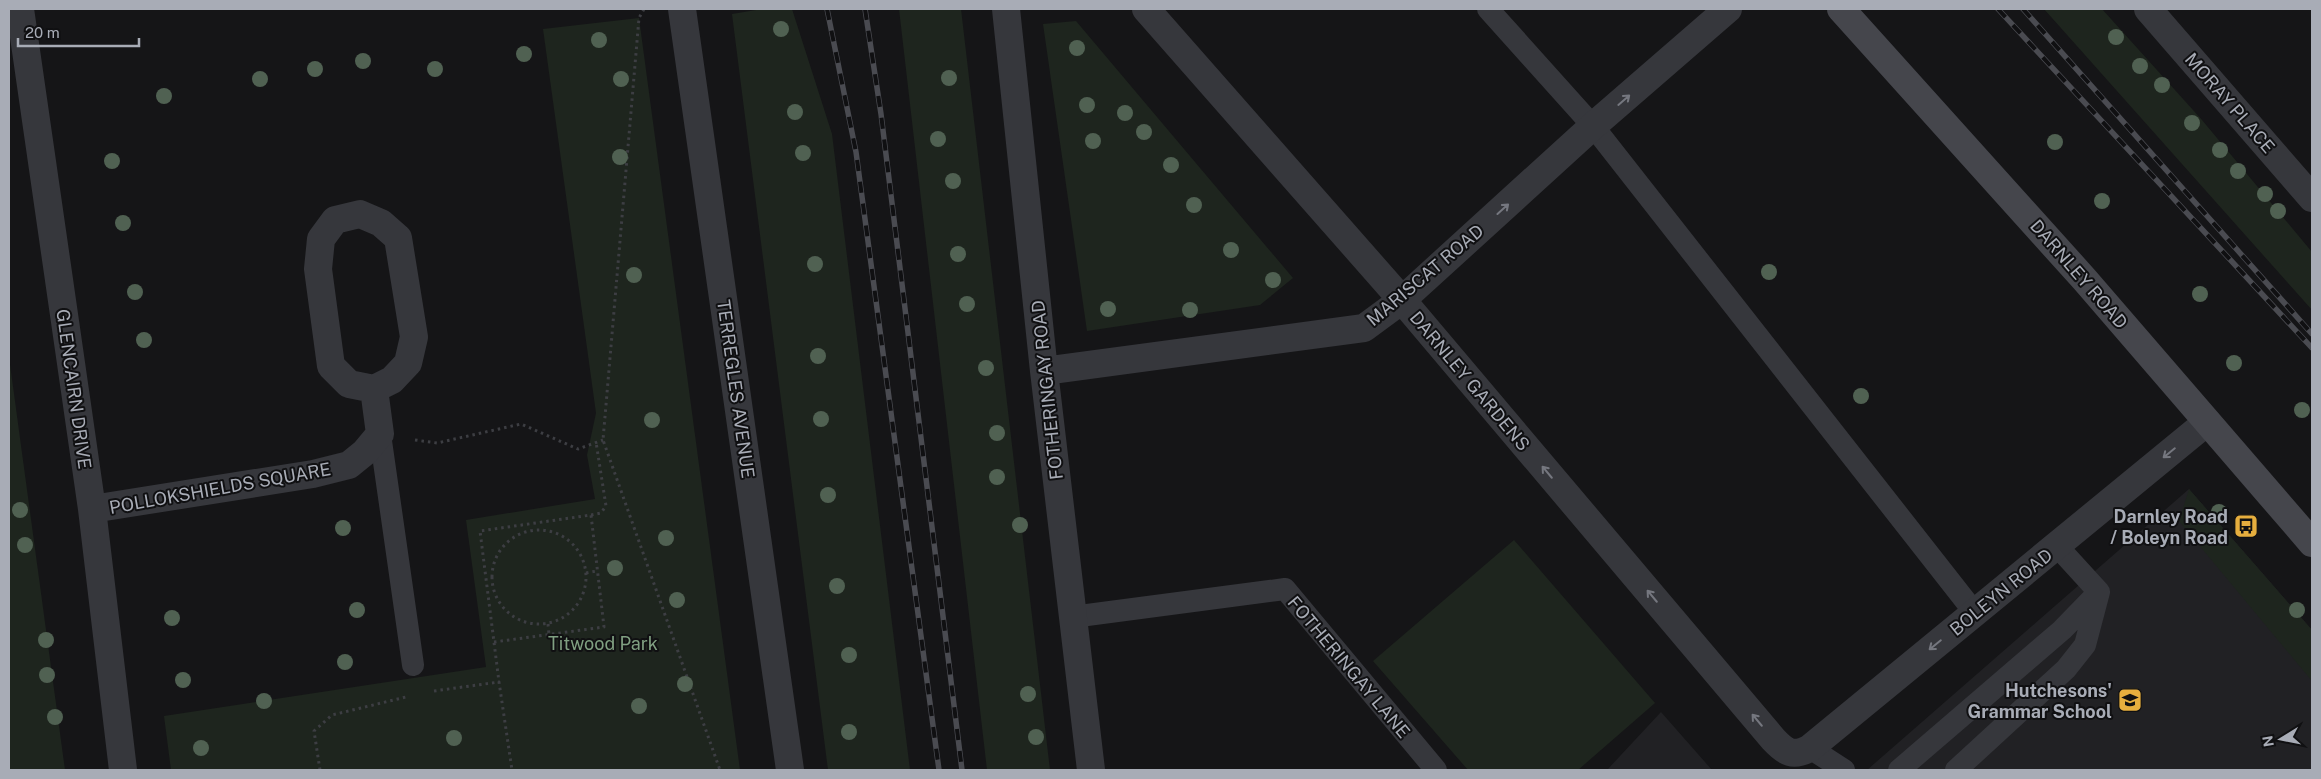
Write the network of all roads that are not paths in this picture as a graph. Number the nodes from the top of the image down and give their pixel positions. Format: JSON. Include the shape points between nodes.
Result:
{"nodes":[{"id":1,"x":20,"y":9,"type":"edge"},
{"id":2,"x":682,"y":9,"type":"edge"},
{"id":3,"x":1006,"y":9,"type":"edge"},
{"id":4,"x":1146,"y":9,"type":"edge"},
{"id":5,"x":1488,"y":9,"type":"edge"},
{"id":6,"x":1728,"y":9,"type":"edge"},
{"id":7,"x":1841,"y":9,"type":"edge"},
{"id":8,"x":2148,"y":9,"type":"edge"},
{"id":9,"x":1593,"y":126,"type":"junction"},
{"id":10,"x":2312,"y":198,"type":"edge"},
{"id":11,"x":1402,"y":300,"type":"junction"},
{"id":12,"x":1044,"y":371,"type":"junction"},
{"id":13,"x":374,"y":389,"type":"junction"},
{"id":14,"x":2207,"y":422,"type":"junction"},
{"id":15,"x":380,"y":434,"type":"junction"},
{"id":16,"x":92,"y":509,"type":"junction"},
{"id":17,"x":2312,"y":543,"type":"edge"},
{"id":18,"x":2057,"y":546,"type":"junction"},
{"id":19,"x":2099,"y":592,"type":"junction"},
{"id":20,"x":1975,"y":613,"type":"junction"},
{"id":21,"x":1072,"y":617,"type":"junction"},
{"id":22,"x":413,"y":665,"type":"dead end"},
{"id":23,"x":1801,"y":751,"type":"junction"},
{"id":24,"x":123,"y":770,"type":"edge"},
{"id":25,"x":790,"y":770,"type":"edge"},
{"id":26,"x":1091,"y":770,"type":"edge"},
{"id":27,"x":1436,"y":770,"type":"edge"},
{"id":28,"x":1844,"y":770,"type":"edge"},
{"id":29,"x":1899,"y":770,"type":"edge"},
{"id":30,"x":1956,"y":770,"type":"edge"}],
"edges":[{"from":1,"to":16,"type":"street","name":"GLENCAIRN DRIVE"},
{"from":2,"to":25,"type":"street","name":"TERREGLES AVENUE"},
{"from":3,"to":12,"type":"street","name":"FOTHERINGAY ROAD"},
{"from":4,"to":11,"type":"street","name":"DARNLEY GARDENS"},
{"from":5,"to":9,"type":"lane"},
{"from":9,"to":6,"type":"street","name":"MARISCAT ROAD","one_way":true},
{"from":7,"to":14,"type":"main road","name":"DARNLEY ROAD","via":[[2085,280]]},
{"from":8,"to":10,"type":"street","name":"MORAY PLACE"},
{"from":11,"to":9,"type":"street","name":"MARISCAT ROAD","one_way":true},
{"from":9,"to":20,"type":"lane"},
{"from":11,"to":12,"type":"street","name":"MARISCAT ROAD","via":[[1364,328]]},
{"from":23,"to":11,"type":"street","name":"DARNLEY GARDENS","one_way":true,"via":[[1785,751],[1773,739]]},
{"from":12,"to":21,"type":"street","name":"FOTHERINGAY ROAD"},
{"from":13,"to":13,"type":"street","via":[[349,384],[330,366],[318,269],[321,239],[335,220],[360,214],[381,223],[398,238],[414,337],[408,363],[392,380]]},
{"from":13,"to":15,"type":"street"},
{"from":14,"to":17,"type":"main road","name":"DARNLEY ROAD"},
{"from":14,"to":18,"type":"street","name":"BOLEYN ROAD","one_way":true},
{"from":15,"to":16,"type":"street","name":"POLLOKSHIELDS SQUARE","via":[[349,465],[313,474]]},
{"from":15,"to":22,"type":"lane"},
{"from":16,"to":24,"type":"street","name":"GLENCAIRN DRIVE"},
{"from":18,"to":19,"type":"lane"},
{"from":18,"to":20,"type":"street","name":"BOLEYN ROAD"},
{"from":19,"to":29,"type":"lane","via":[[2062,630]]},
{"from":19,"to":30,"type":"lane","via":[[2085,645],[2066,669]]},
{"from":20,"to":23,"type":"street","name":"BOLEYN ROAD","one_way":true},
{"from":21,"to":26,"type":"street","name":"FOTHERINGAY ROAD"},
{"from":21,"to":27,"type":"lane","name":"FOTHERINGAY LANE","via":[[1285,589]]},
{"from":23,"to":28,"type":"lane"}]}
